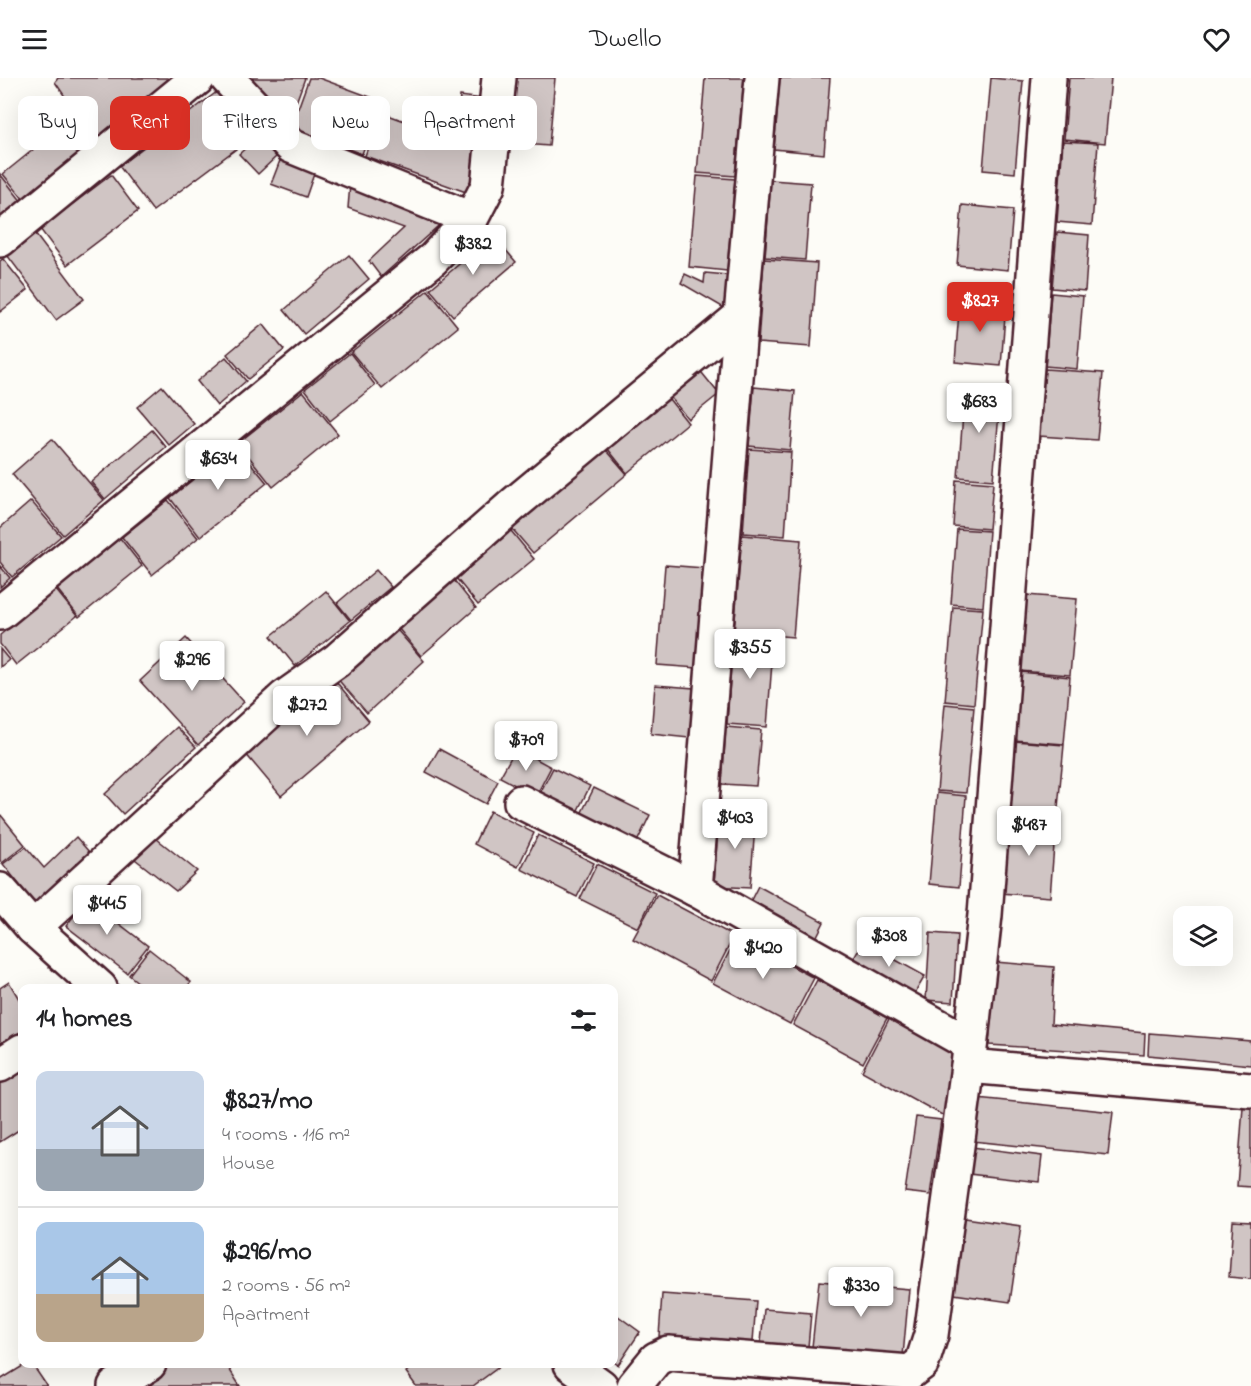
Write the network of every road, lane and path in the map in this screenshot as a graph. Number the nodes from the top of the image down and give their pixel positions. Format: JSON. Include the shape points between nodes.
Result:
{"nodes":[{"id":1,"x":198,"y":78,"type":"edge"},
{"id":2,"x":227,"y":78,"type":"edge"},
{"id":3,"x":499,"y":78,"type":"edge"},
{"id":4,"x":762,"y":78,"type":"edge"},
{"id":5,"x":1049,"y":78,"type":"edge"},
{"id":6,"x":471,"y":219,"type":"junction"},
{"id":7,"x":0,"y":240,"type":"edge"},
{"id":8,"x":741,"y":316,"type":"junction"},
{"id":9,"x":0,"y":613,"type":"edge"},
{"id":10,"x":521,"y":802,"type":"dead end"},
{"id":11,"x":695,"y":889,"type":"junction"},
{"id":12,"x":0,"y":891,"type":"edge"},
{"id":13,"x":33,"y":928,"type":"junction"},
{"id":14,"x":96,"y":984,"type":"edge"},
{"id":15,"x":18,"y":1054,"type":"edge"},
{"id":16,"x":969,"y":1055,"type":"junction"},
{"id":17,"x":0,"y":1065,"type":"edge"},
{"id":18,"x":1251,"y":1090,"type":"edge"},
{"id":19,"x":144,"y":1368,"type":"edge"},
{"id":20,"x":576,"y":1368,"type":"edge"},
{"id":21,"x":115,"y":1386,"type":"edge"},
{"id":22,"x":601,"y":1386,"type":"edge"},
{"id":23,"x":634,"y":1386,"type":"edge"}],
"edges":[{"from":1,"to":7,"type":"street"},
{"from":2,"to":6,"type":"street","via":[[291,146]]},
{"from":3,"to":6,"type":"street","via":[[488,186]]},
{"from":4,"to":8,"type":"street"},
{"from":5,"to":16,"type":"street","via":[[985,915]]},
{"from":6,"to":9,"type":"street","via":[[433,259]]},
{"from":8,"to":11,"type":"street"},
{"from":8,"to":13,"type":"street","via":[[514,504],[336,661],[285,697]]},
{"from":10,"to":11,"type":"street"},
{"from":11,"to":16,"type":"street"},
{"from":12,"to":13,"type":"street"},
{"from":13,"to":14,"type":"street"},
{"from":15,"to":17,"type":"street"},
{"from":16,"to":18,"type":"street"},
{"from":16,"to":23,"type":"street","via":[[931,1335],[922,1364],[910,1372],[668,1353],[656,1359]]},
{"from":19,"to":21,"type":"street"},
{"from":20,"to":22,"type":"street"}]}
